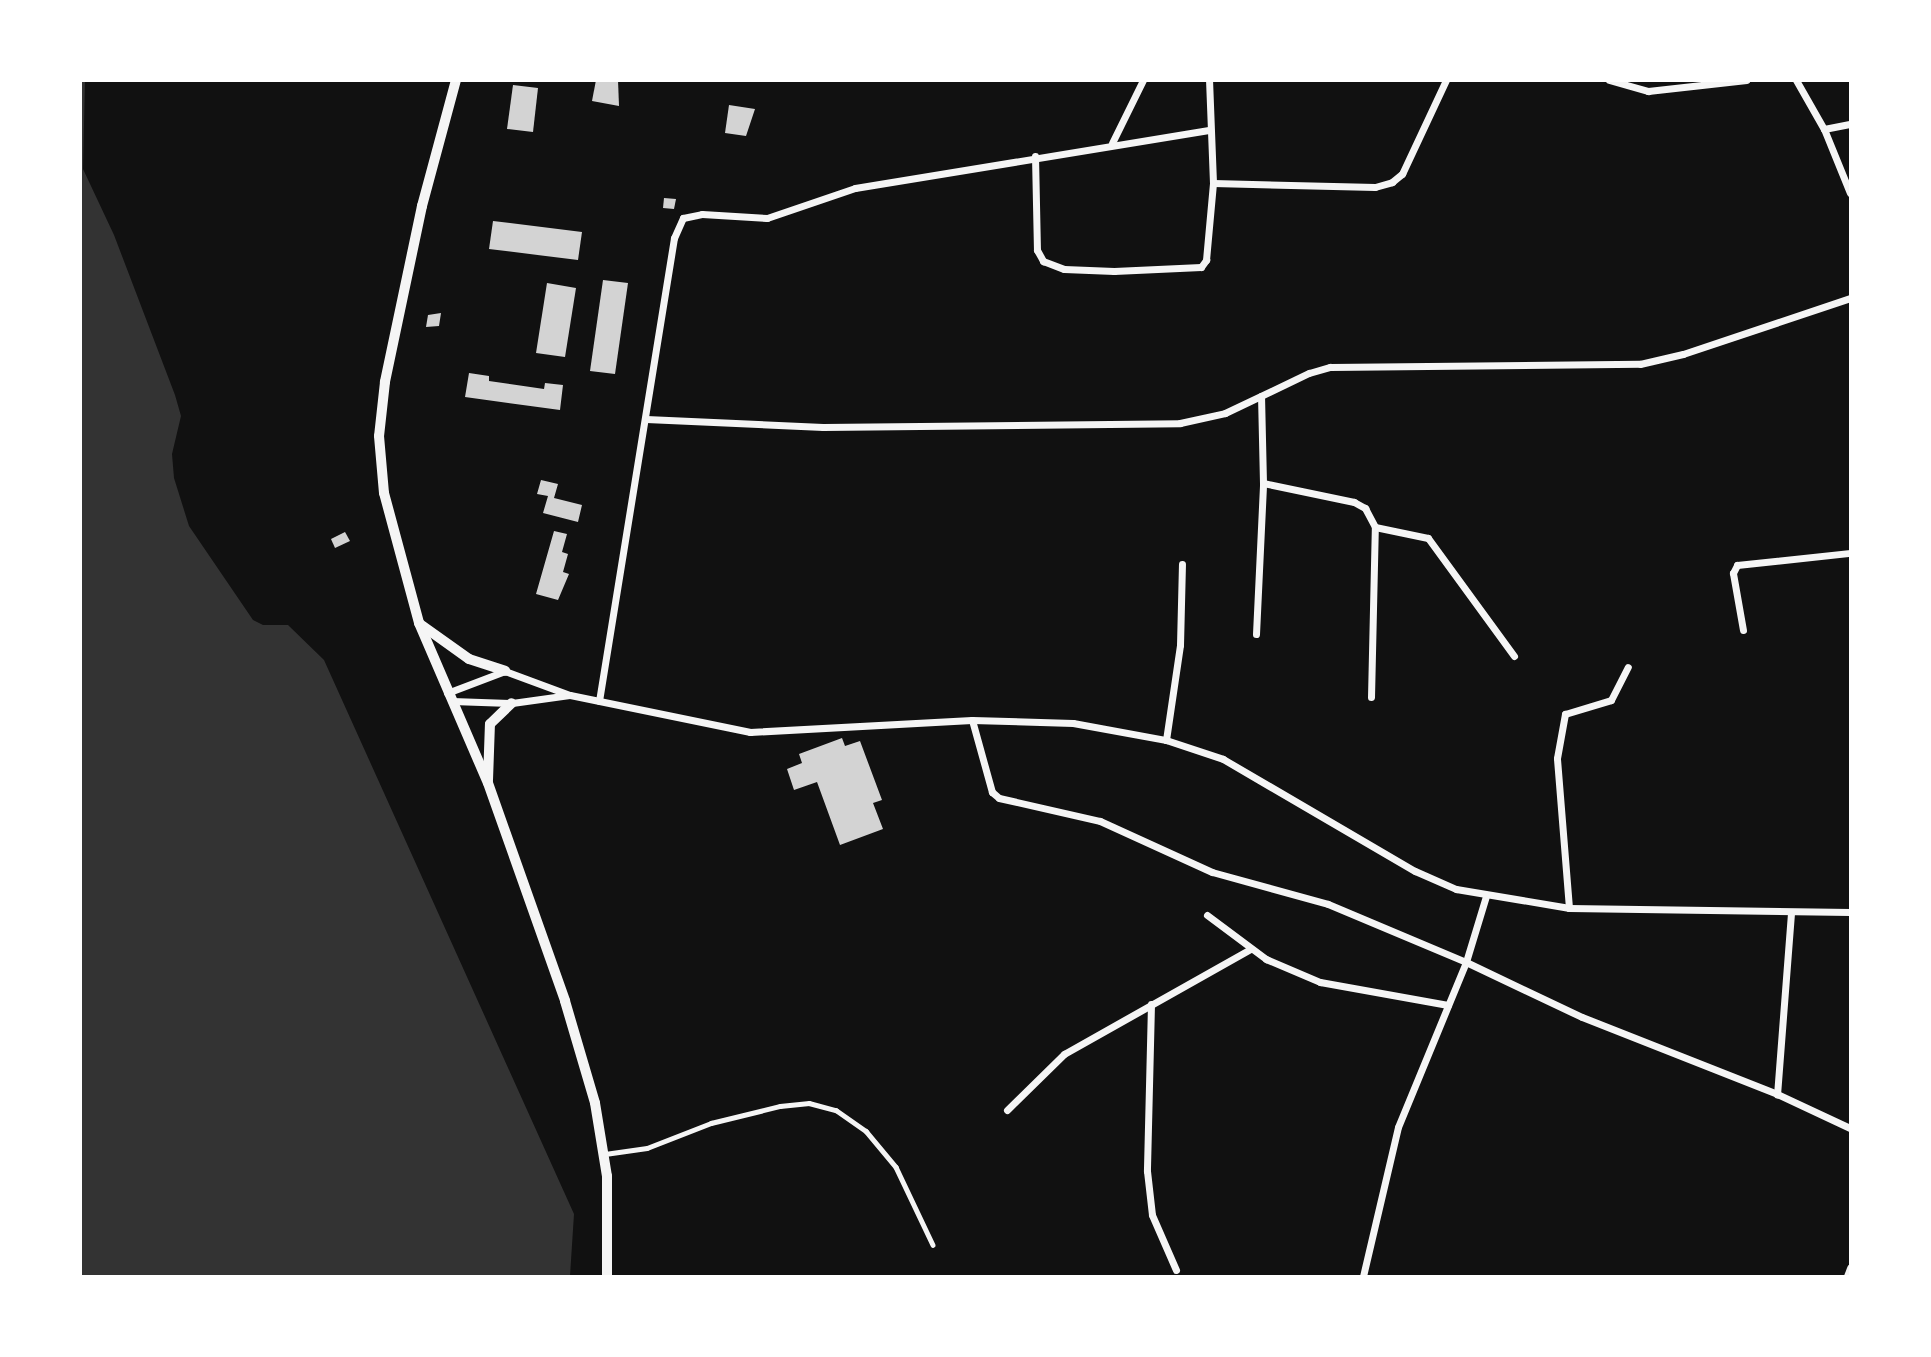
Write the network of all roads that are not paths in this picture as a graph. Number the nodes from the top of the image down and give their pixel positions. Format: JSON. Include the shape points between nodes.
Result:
{"nodes":[{"id":1,"x":456,"y":80,"type":"edge"},
{"id":2,"x":1143,"y":80,"type":"edge"},
{"id":3,"x":1209,"y":80,"type":"edge"},
{"id":4,"x":1446,"y":80,"type":"edge"},
{"id":5,"x":1609,"y":80,"type":"edge"},
{"id":6,"x":1746,"y":80,"type":"edge"},
{"id":7,"x":1796,"y":80,"type":"edge"},
{"id":8,"x":1850,"y":124,"type":"edge"},
{"id":9,"x":1824,"y":129,"type":"junction"},
{"id":10,"x":1210,"y":130,"type":"junction"},
{"id":11,"x":1112,"y":143,"type":"junction"},
{"id":12,"x":1035,"y":156,"type":"junction"},
{"id":13,"x":1213,"y":183,"type":"junction"},
{"id":14,"x":1850,"y":193,"type":"edge"},
{"id":15,"x":1850,"y":298,"type":"edge"},
{"id":16,"x":1261,"y":396,"type":"junction"},
{"id":17,"x":646,"y":418,"type":"junction"},
{"id":18,"x":1263,"y":484,"type":"junction"},
{"id":19,"x":1375,"y":527,"type":"junction"},
{"id":20,"x":1850,"y":552,"type":"edge"},
{"id":21,"x":1182,"y":564,"type":"dead end"},
{"id":22,"x":419,"y":623,"type":"junction"},
{"id":23,"x":1744,"y":630,"type":"dead end"},
{"id":24,"x":1256,"y":634,"type":"dead end"},
{"id":25,"x":1514,"y":656,"type":"dead end"},
{"id":26,"x":1628,"y":667,"type":"dead end"},
{"id":27,"x":505,"y":671,"type":"junction"},
{"id":28,"x":570,"y":695,"type":"junction"},
{"id":29,"x":449,"y":697,"type":"junction"},
{"id":30,"x":1371,"y":697,"type":"dead end"},
{"id":31,"x":599,"y":701,"type":"junction"},
{"id":32,"x":512,"y":703,"type":"junction"},
{"id":33,"x":972,"y":720,"type":"junction"},
{"id":34,"x":1166,"y":740,"type":"junction"},
{"id":35,"x":488,"y":783,"type":"junction"},
{"id":36,"x":1486,"y":896,"type":"junction"},
{"id":37,"x":1569,"y":908,"type":"junction"},
{"id":38,"x":1850,"y":912,"type":"edge"},
{"id":39,"x":1791,"y":913,"type":"junction"},
{"id":40,"x":1207,"y":915,"type":"dead end"},
{"id":41,"x":1250,"y":949,"type":"junction"},
{"id":42,"x":1466,"y":962,"type":"junction"},
{"id":43,"x":1151,"y":1004,"type":"junction"},
{"id":44,"x":1448,"y":1005,"type":"junction"},
{"id":45,"x":1777,"y":1094,"type":"junction"},
{"id":46,"x":1007,"y":1110,"type":"dead end"},
{"id":47,"x":1850,"y":1128,"type":"edge"},
{"id":48,"x":606,"y":1154,"type":"junction"},
{"id":49,"x":933,"y":1245,"type":"dead end"},
{"id":50,"x":1176,"y":1270,"type":"dead end"},
{"id":51,"x":607,"y":1276,"type":"edge"},
{"id":52,"x":1363,"y":1276,"type":"edge"}],
"edges":[{"from":1,"to":22,"type":"street","via":[[399,306],[381,410],[384,493]]},
{"from":2,"to":11,"type":"street"},
{"from":3,"to":10,"type":"street"},
{"from":4,"to":13,"type":"street","via":[[1402,174],[1392,182],[1375,187]]},
{"from":5,"to":6,"type":"street","via":[[1648,91]]},
{"from":7,"to":9,"type":"street"},
{"from":8,"to":9,"type":"street"},
{"from":9,"to":14,"type":"street"},
{"from":10,"to":11,"type":"street"},
{"from":10,"to":13,"type":"street"},
{"from":11,"to":12,"type":"street"},
{"from":12,"to":13,"type":"street","via":[[1038,257],[1064,269],[1147,272],[1201,267],[1206,260]]},
{"from":12,"to":17,"type":"street","via":[[855,188],[767,218],[702,214],[683,218],[674,239]]},
{"from":15,"to":16,"type":"street","via":[[1640,364],[1330,368]]},
{"from":16,"to":17,"type":"street","via":[[1225,413],[1180,423],[823,427]]},
{"from":16,"to":18,"type":"street"},
{"from":17,"to":31,"type":"street"},
{"from":18,"to":19,"type":"street","via":[[1354,502],[1365,508]]},
{"from":18,"to":24,"type":"street"},
{"from":19,"to":25,"type":"street","via":[[1428,538]]},
{"from":19,"to":30,"type":"street"},
{"from":20,"to":23,"type":"street","via":[[1737,565],[1733,573]]},
{"from":21,"to":34,"type":"street","via":[[1180,645]]},
{"from":22,"to":27,"type":"street","via":[[469,659]]},
{"from":22,"to":29,"type":"street"},
{"from":26,"to":37,"type":"street","via":[[1611,700],[1565,714],[1557,758]]},
{"from":27,"to":28,"type":"street"},
{"from":27,"to":29,"type":"street"},
{"from":28,"to":31,"type":"street"},
{"from":28,"to":32,"type":"street"},
{"from":29,"to":32,"type":"street"},
{"from":29,"to":35,"type":"street"},
{"from":31,"to":33,"type":"street","via":[[750,732]]},
{"from":32,"to":35,"type":"street","via":[[490,724]]},
{"from":33,"to":34,"type":"street","via":[[1073,723]]},
{"from":33,"to":42,"type":"street","via":[[992,792],[999,798],[1100,821],[1212,872],[1328,904]]},
{"from":34,"to":36,"type":"street","via":[[1233,765],[1415,871]]},
{"from":35,"to":48,"type":"street","via":[[565,1001]]},
{"from":36,"to":37,"type":"street"},
{"from":36,"to":42,"type":"street"},
{"from":37,"to":39,"type":"street"},
{"from":38,"to":39,"type":"street"},
{"from":39,"to":45,"type":"street"},
{"from":40,"to":41,"type":"street"},
{"from":41,"to":43,"type":"street"},
{"from":41,"to":44,"type":"street","via":[[1345,990]]},
{"from":42,"to":44,"type":"street"},
{"from":42,"to":45,"type":"street","via":[[1582,1017]]},
{"from":43,"to":46,"type":"street","via":[[1064,1054]]},
{"from":43,"to":50,"type":"street","via":[[1147,1171],[1152,1215]]},
{"from":44,"to":52,"type":"street","via":[[1398,1127]]},
{"from":45,"to":47,"type":"street"},
{"from":48,"to":49,"type":"lane","via":[[647,1148],[710,1123],[780,1106],[809,1104],[836,1110],[866,1131],[895,1167]]},
{"from":48,"to":51,"type":"street"}]}
